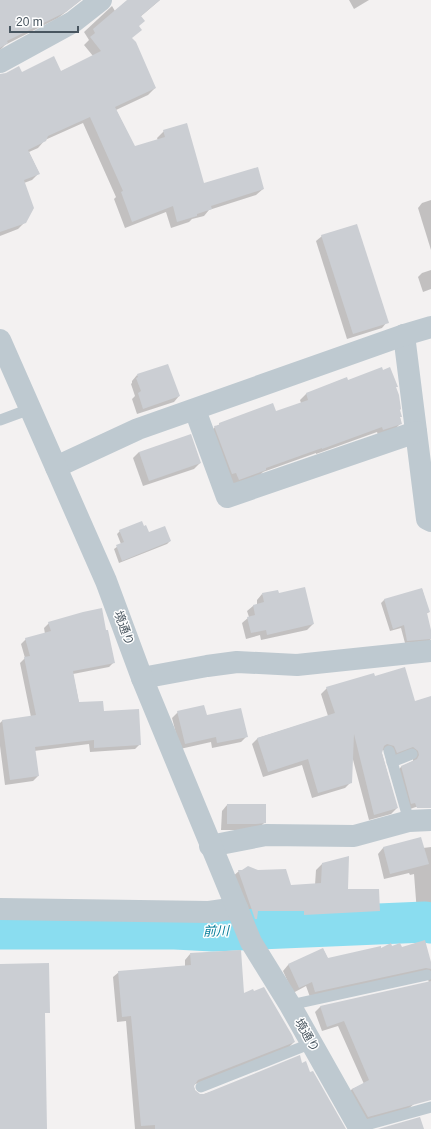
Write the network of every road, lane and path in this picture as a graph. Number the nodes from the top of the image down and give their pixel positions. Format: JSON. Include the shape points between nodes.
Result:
{"nodes":[{"id":1,"x":101,"y":0,"type":"edge"},
{"id":2,"x":0,"y":62,"type":"edge"},
{"id":3,"x":431,"y":327,"type":"edge"},
{"id":4,"x":404,"y":335,"type":"junction"},
{"id":5,"x":0,"y":340,"type":"edge"},
{"id":6,"x":30,"y":410,"type":"junction"},
{"id":7,"x":195,"y":410,"type":"junction"},
{"id":8,"x":0,"y":420,"type":"edge"},
{"id":9,"x":416,"y":432,"type":"junction"},
{"id":10,"x":56,"y":467,"type":"junction"},
{"id":11,"x":431,"y":521,"type":"edge"},
{"id":12,"x":431,"y":651,"type":"edge"},
{"id":13,"x":142,"y":678,"type":"junction"},
{"id":14,"x":389,"y":750,"type":"dead end"},
{"id":15,"x":412,"y":754,"type":"dead end"},
{"id":16,"x":392,"y":762,"type":"junction"},
{"id":17,"x":431,"y":820,"type":"edge"},
{"id":18,"x":409,"y":821,"type":"junction"},
{"id":19,"x":210,"y":846,"type":"junction"},
{"id":20,"x":0,"y":909,"type":"edge"},
{"id":21,"x":239,"y":914,"type":"junction"},
{"id":22,"x":427,"y":975,"type":"dead end"},
{"id":23,"x":290,"y":1005,"type":"junction"},
{"id":24,"x":312,"y":1043,"type":"junction"},
{"id":25,"x":201,"y":1087,"type":"dead end"},
{"id":26,"x":431,"y":1107,"type":"edge"},
{"id":27,"x":359,"y":1128,"type":"edge"}],
"edges":[{"from":1,"to":2,"type":"street","via":[[74,22]]},
{"from":3,"to":4,"type":"street"},
{"from":4,"to":7,"type":"street"},
{"from":4,"to":9,"type":"street"},
{"from":5,"to":6,"type":"street","name":"境通り"},
{"from":6,"to":8,"type":"lane"},
{"from":6,"to":10,"type":"street","name":"境通り"},
{"from":7,"to":9,"type":"street","via":[[227,497]]},
{"from":7,"to":10,"type":"street","via":[[138,429]]},
{"from":9,"to":11,"type":"street","via":[[427,519]]},
{"from":10,"to":13,"type":"street","name":"境通り","via":[[106,581]]},
{"from":12,"to":13,"type":"street","via":[[297,665],[237,662]]},
{"from":13,"to":19,"type":"street","name":"境通り"},
{"from":14,"to":16,"type":"lane"},
{"from":15,"to":16,"type":"lane"},
{"from":16,"to":18,"type":"lane"},
{"from":17,"to":18,"type":"street"},
{"from":18,"to":19,"type":"street","via":[[354,836],[266,834]]},
{"from":19,"to":21,"type":"street","name":"境通り"},
{"from":20,"to":21,"type":"street"},
{"from":21,"to":23,"type":"street","name":"境通り","via":[[251,942]]},
{"from":22,"to":23,"type":"lane"},
{"from":23,"to":24,"type":"street","name":"境通り"},
{"from":24,"to":25,"type":"lane"},
{"from":24,"to":27,"type":"street","name":"境通り"},
{"from":26,"to":27,"type":"lane"}]}
